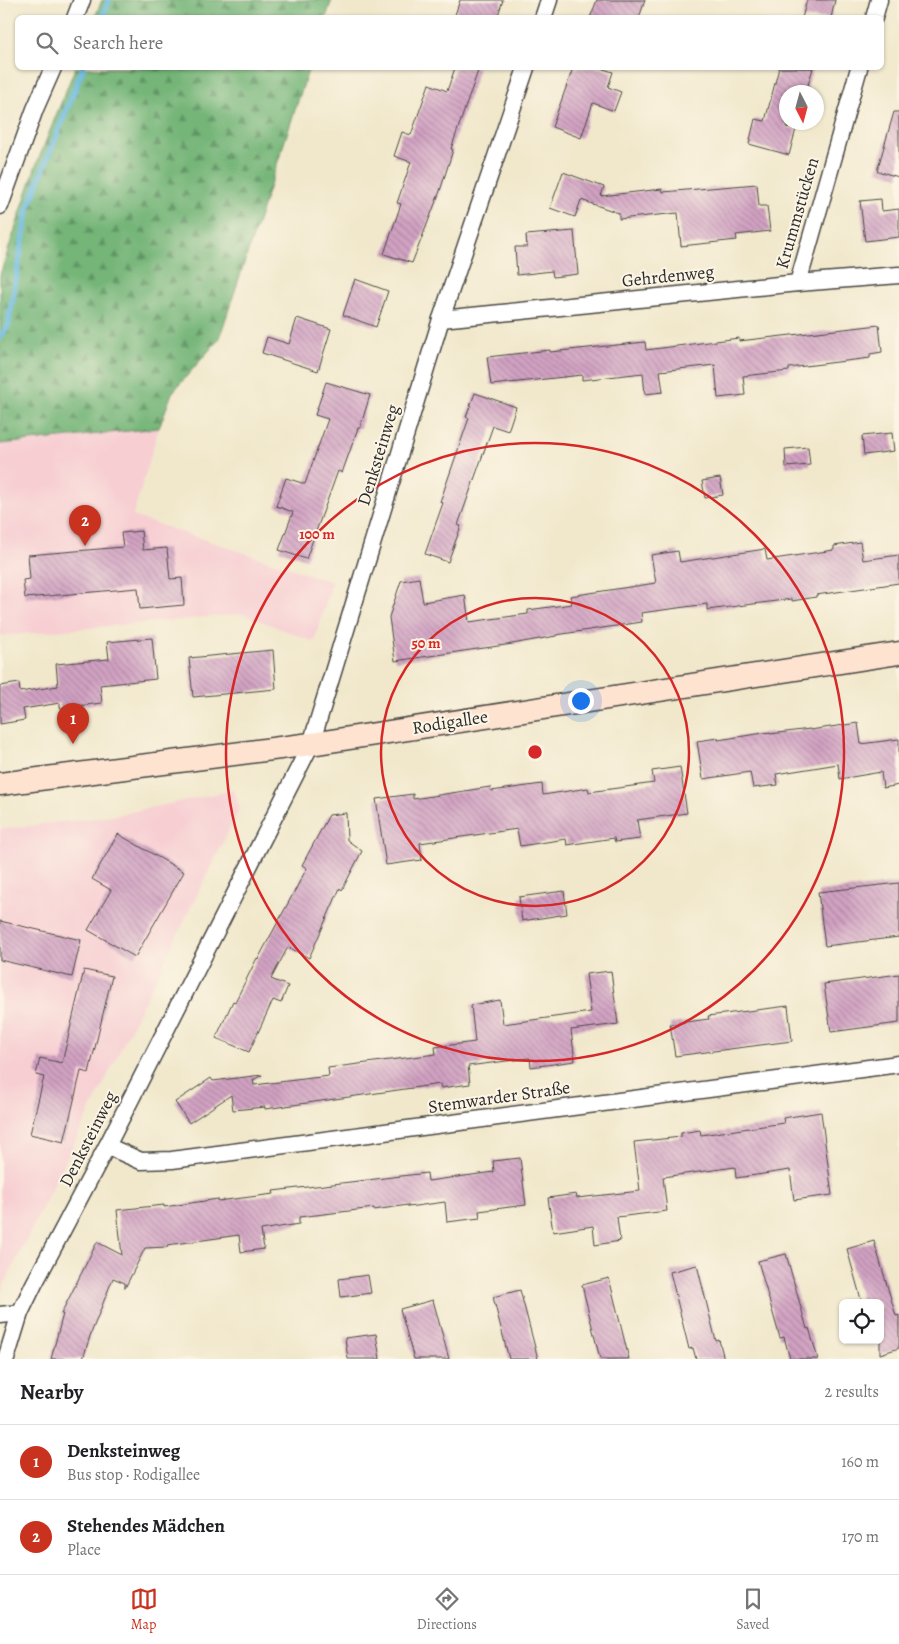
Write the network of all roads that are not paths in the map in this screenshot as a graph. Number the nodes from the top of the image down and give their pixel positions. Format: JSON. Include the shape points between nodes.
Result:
{"nodes":[{"id":1,"x":82,"y":0,"type":"edge"},
{"id":2,"x":549,"y":0,"type":"edge"},
{"id":3,"x":879,"y":0,"type":"edge"},
{"id":4,"x":75,"y":15,"type":"edge"},
{"id":5,"x":544,"y":15,"type":"edge"},
{"id":6,"x":875,"y":15,"type":"edge"},
{"id":7,"x":52,"y":70,"type":"edge"},
{"id":8,"x":525,"y":70,"type":"edge"},
{"id":9,"x":859,"y":70,"type":"edge"},
{"id":10,"x":0,"y":206,"type":"edge"},
{"id":11,"x":899,"y":275,"type":"edge"},
{"id":12,"x":798,"y":283,"type":"junction"},
{"id":13,"x":441,"y":319,"type":"junction"},
{"id":14,"x":899,"y":653,"type":"edge"},
{"id":15,"x":311,"y":744,"type":"junction"},
{"id":16,"x":0,"y":784,"type":"edge"},
{"id":17,"x":899,"y":1064,"type":"edge"},
{"id":18,"x":107,"y":1146,"type":"junction"},
{"id":19,"x":20,"y":1313,"type":"junction"},
{"id":20,"x":0,"y":1315,"type":"edge"},
{"id":21,"x":6,"y":1359,"type":"edge"}],
"edges":[{"from":1,"to":4,"type":"street"},
{"from":2,"to":5,"type":"street"},
{"from":3,"to":6,"type":"street"},
{"from":7,"to":10,"type":"street"},
{"from":8,"to":13,"type":"street","name":"Denksteinweg"},
{"from":9,"to":12,"type":"street","name":"Krummstücken"},
{"from":11,"to":12,"type":"street","name":"Gehrdenweg"},
{"from":12,"to":13,"type":"street","name":"Gehrdenweg"},
{"from":13,"to":15,"type":"street","name":"Denksteinweg"},
{"from":14,"to":15,"type":"main road","name":"Rodigallee"},
{"from":15,"to":16,"type":"main road","name":"Rodigallee"},
{"from":15,"to":18,"type":"street","name":"Denksteinweg"},
{"from":17,"to":18,"type":"street","name":"Stemwarder Straße","via":[[172,1160],[141,1161]]},
{"from":18,"to":19,"type":"street","name":"Denksteinweg"},
{"from":19,"to":20,"type":"street"},
{"from":19,"to":21,"type":"street","name":"Denksteinweg"}]}
